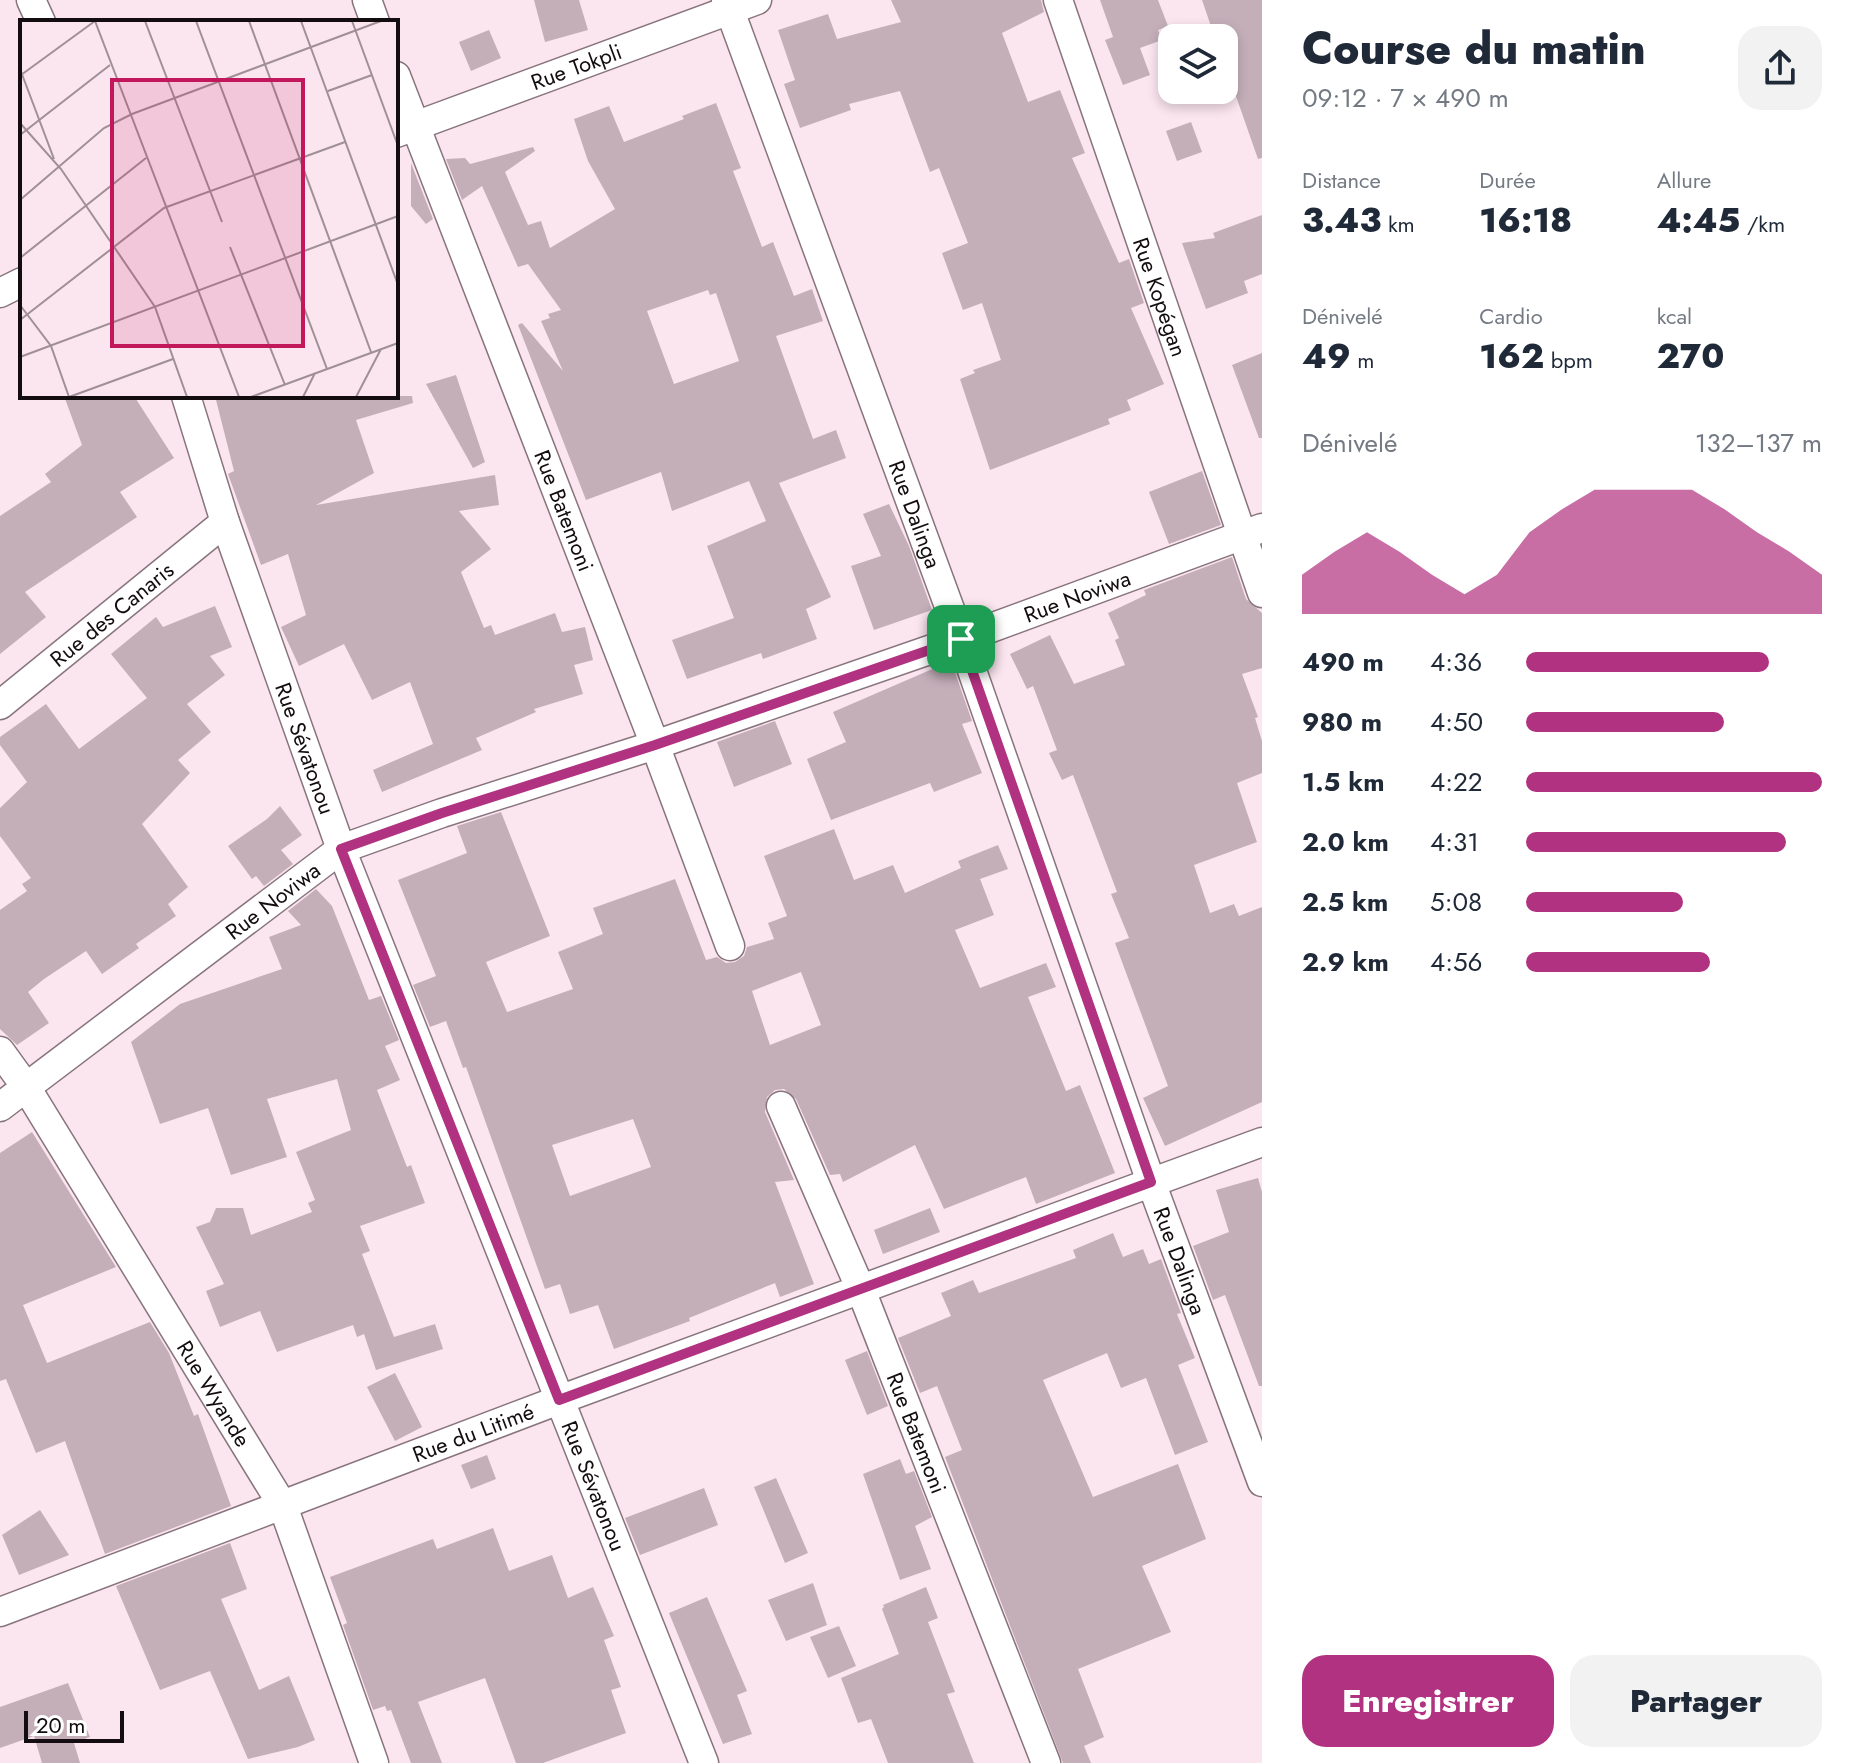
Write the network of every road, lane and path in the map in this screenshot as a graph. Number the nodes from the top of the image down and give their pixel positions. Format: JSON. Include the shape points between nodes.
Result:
{"nodes":[{"id":1,"x":31,"y":0,"type":"edge"},
{"id":2,"x":367,"y":0,"type":"edge"},
{"id":3,"x":757,"y":0,"type":"edge"},
{"id":4,"x":1058,"y":0,"type":"edge"},
{"id":5,"x":728,"y":5,"type":"edge"},
{"id":6,"x":40,"y":20,"type":"edge"},
{"id":7,"x":374,"y":20,"type":"edge"},
{"id":8,"x":398,"y":87,"type":"edge"},
{"id":9,"x":406,"y":130,"type":"edge"},
{"id":10,"x":20,"y":283,"type":"edge"},
{"id":11,"x":0,"y":293,"type":"edge"},
{"id":12,"x":187,"y":398,"type":"edge"},
{"id":13,"x":225,"y":522,"type":"junction"},
{"id":14,"x":1252,"y":532,"type":"edge"},
{"id":15,"x":1262,"y":593,"type":"edge"},
{"id":16,"x":961,"y":639,"type":"junction"},
{"id":17,"x":0,"y":705,"type":"edge"},
{"id":18,"x":655,"y":745,"type":"junction"},
{"id":19,"x":341,"y":849,"type":"junction"},
{"id":20,"x":730,"y":946,"type":"dead end"},
{"id":21,"x":0,"y":1051,"type":"edge"},
{"id":22,"x":26,"y":1087,"type":"junction"},
{"id":23,"x":781,"y":1106,"type":"dead end"},
{"id":24,"x":0,"y":1107,"type":"edge"},
{"id":25,"x":1262,"y":1142,"type":"edge"},
{"id":26,"x":1151,"y":1182,"type":"junction"},
{"id":27,"x":861,"y":1290,"type":"junction"},
{"id":28,"x":559,"y":1400,"type":"junction"},
{"id":29,"x":1262,"y":1482,"type":"edge"},
{"id":30,"x":283,"y":1506,"type":"junction"},
{"id":31,"x":0,"y":1612,"type":"edge"},
{"id":32,"x":374,"y":1763,"type":"edge"},
{"id":33,"x":704,"y":1763,"type":"edge"},
{"id":34,"x":1046,"y":1763,"type":"edge"}],
"edges":[{"from":1,"to":6,"type":"street"},
{"from":2,"to":7,"type":"street"},
{"from":3,"to":5,"type":"street","name":"Rue Tokpli"},
{"from":4,"to":14,"type":"street","name":"Rue Kopégan"},
{"from":5,"to":9,"type":"street","name":"Rue Tokpli"},
{"from":5,"to":16,"type":"street","name":"Rue Dalinga"},
{"from":8,"to":9,"type":"street","name":"Rue Batemoni"},
{"from":9,"to":18,"type":"street","name":"Rue Batemoni"},
{"from":10,"to":11,"type":"street"},
{"from":12,"to":13,"type":"street","name":"Rue Sévatonou"},
{"from":13,"to":17,"type":"street","name":"Rue des Canaris"},
{"from":13,"to":19,"type":"street","name":"Rue Sévatonou"},
{"from":14,"to":15,"type":"street","name":"Rue Kopégan"},
{"from":14,"to":16,"type":"street","name":"Rue Noviwa"},
{"from":16,"to":18,"type":"street","name":"Rue Noviwa"},
{"from":16,"to":26,"type":"street","name":"Rue Dalinga"},
{"from":18,"to":19,"type":"street","name":"Rue Noviwa"},
{"from":18,"to":20,"type":"street","name":"Rue Batemoni"},
{"from":19,"to":22,"type":"street","name":"Rue Noviwa"},
{"from":19,"to":28,"type":"street","name":"Rue Sévatonou"},
{"from":21,"to":22,"type":"street","name":"Rue Wyande"},
{"from":22,"to":24,"type":"street","name":"Rue Noviwa"},
{"from":22,"to":30,"type":"street","name":"Rue Wyande"},
{"from":23,"to":27,"type":"street","name":"Rue Batemoni"},
{"from":25,"to":26,"type":"street","name":"Rue du Litimé"},
{"from":26,"to":27,"type":"street","name":"Rue du Litimé"},
{"from":26,"to":29,"type":"street","name":"Rue Dalinga"},
{"from":27,"to":28,"type":"street","name":"Rue du Litimé"},
{"from":27,"to":34,"type":"street","name":"Rue Batemoni"},
{"from":28,"to":30,"type":"street","name":"Rue du Litimé"},
{"from":28,"to":33,"type":"street","name":"Rue Sévatonou"},
{"from":30,"to":31,"type":"street","name":"Rue du Litimé"},
{"from":30,"to":32,"type":"street","name":"Rue Wyande"}]}
